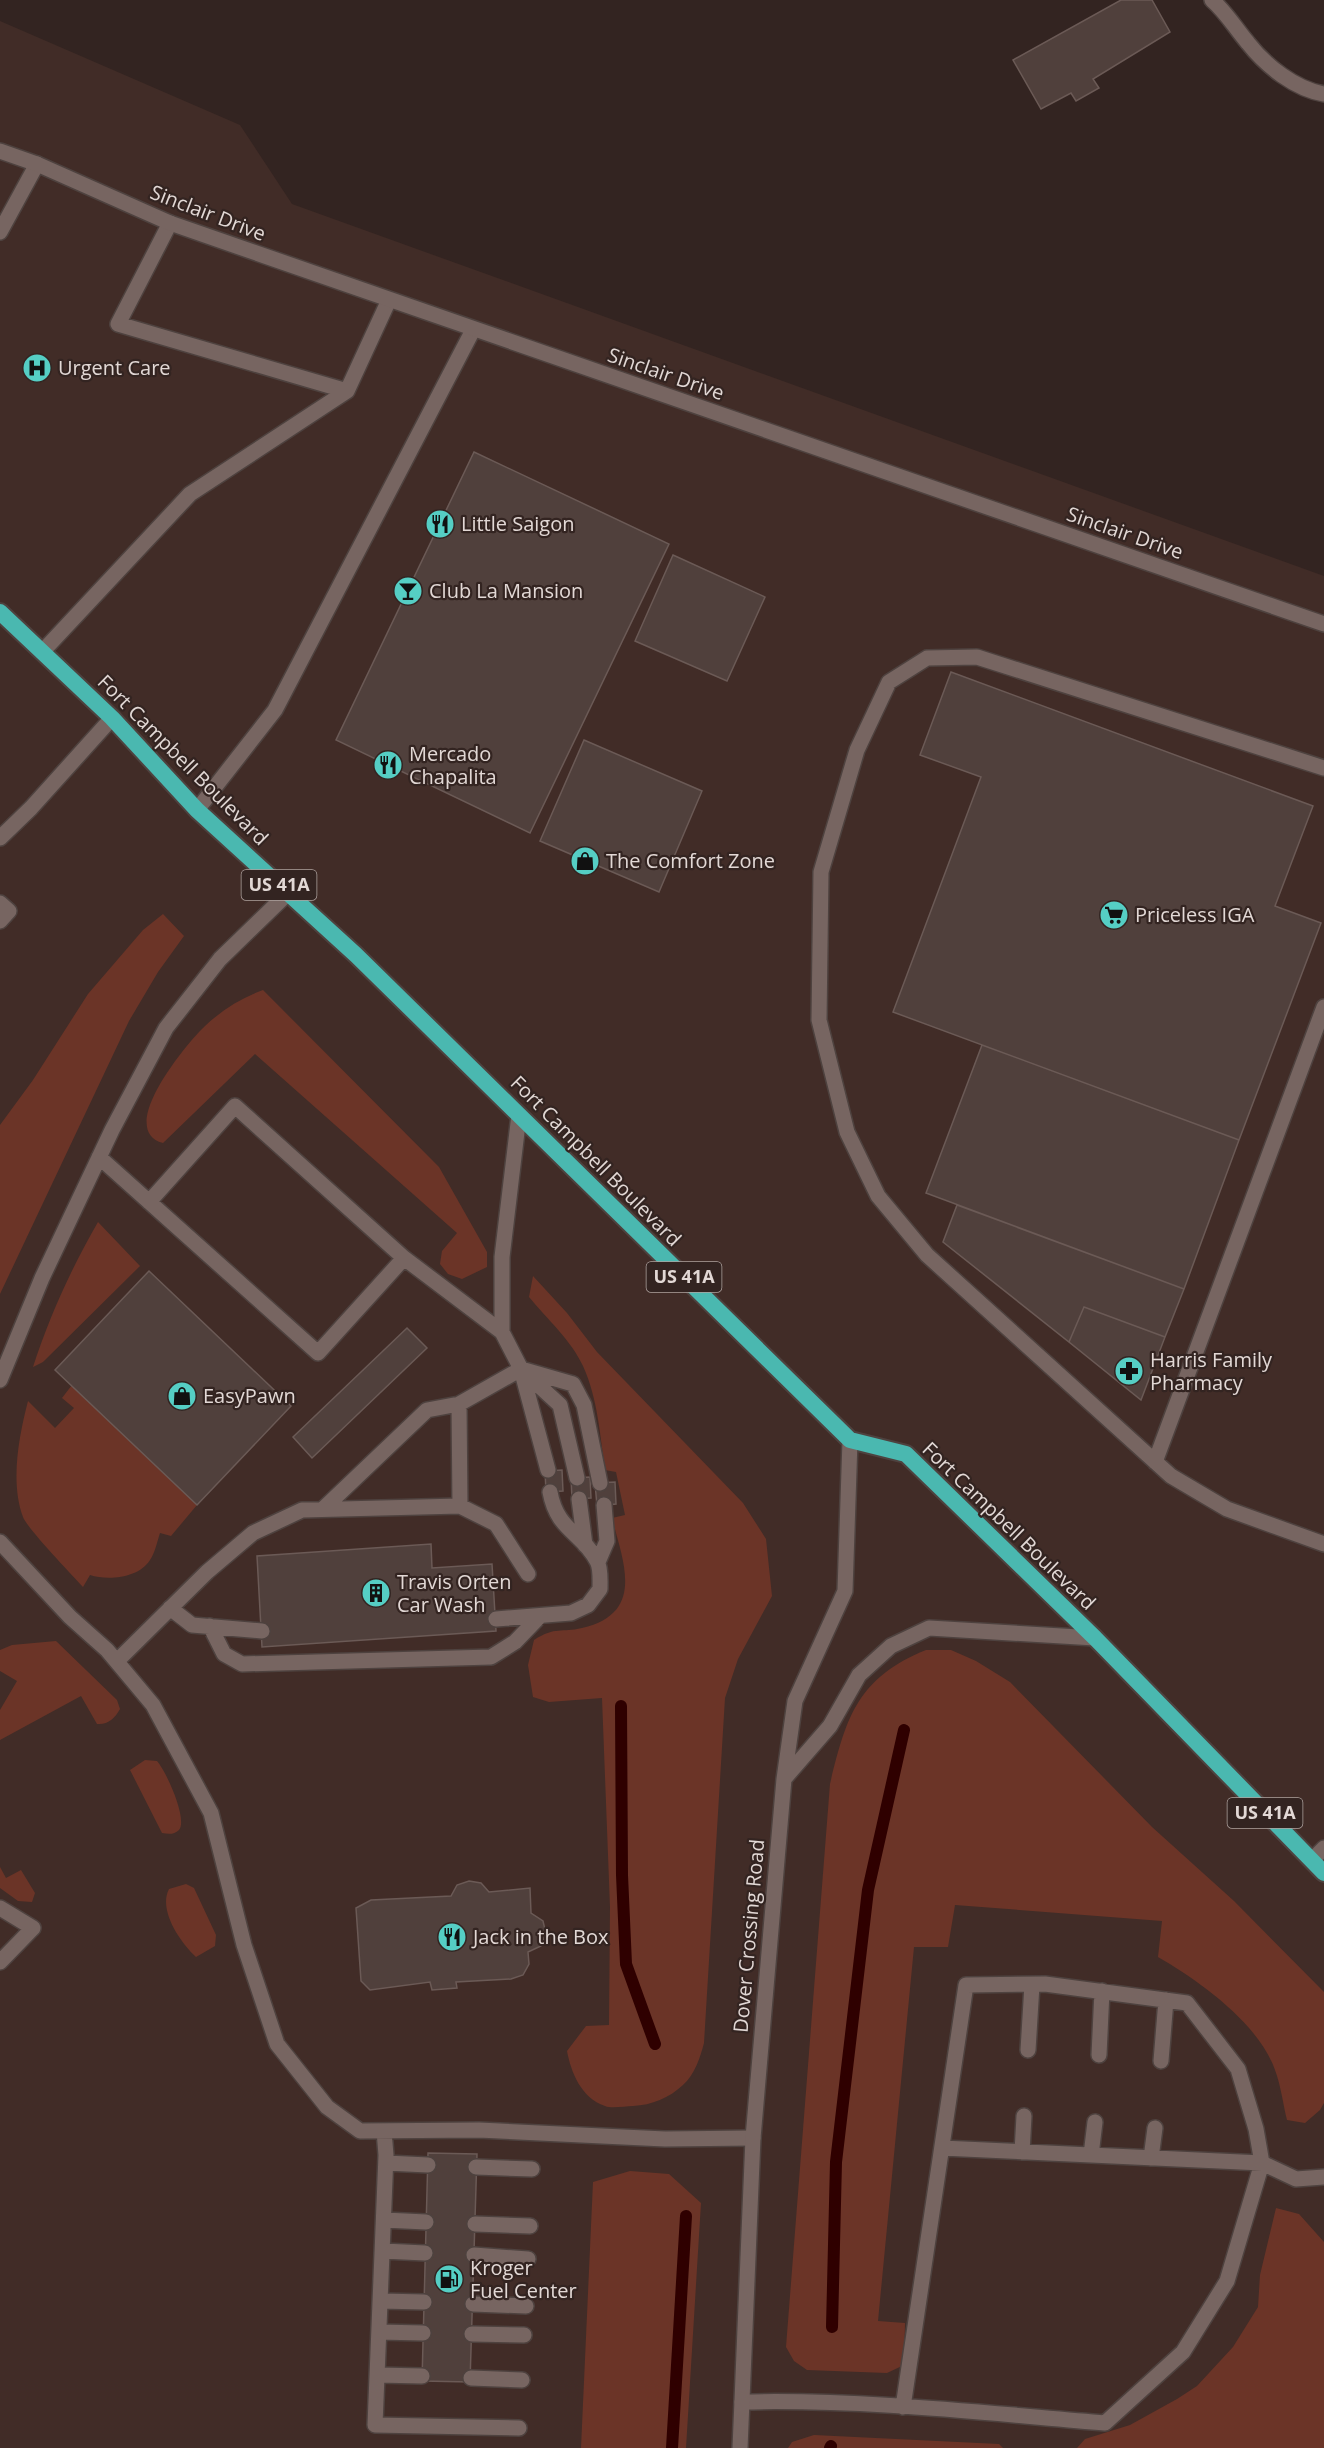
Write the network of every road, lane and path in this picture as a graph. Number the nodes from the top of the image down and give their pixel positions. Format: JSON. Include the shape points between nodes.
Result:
{"nodes":[{"id":1,"x":1212,"y":0,"type":"edge"},
{"id":2,"x":1324,"y":94,"type":"edge"},
{"id":3,"x":0,"y":151,"type":"edge"},
{"id":4,"x":37,"y":164,"type":"junction"},
{"id":5,"x":170,"y":223,"type":"junction"},
{"id":6,"x":0,"y":232,"type":"edge"},
{"id":7,"x":389,"y":300,"type":"junction"},
{"id":8,"x":473,"y":330,"type":"junction"},
{"id":9,"x":347,"y":391,"type":"junction"},
{"id":10,"x":0,"y":612,"type":"edge"},
{"id":11,"x":1324,"y":624,"type":"edge"},
{"id":12,"x":43,"y":651,"type":"junction"},
{"id":13,"x":112,"y":718,"type":"junction"},
{"id":14,"x":1324,"y":768,"type":"edge"},
{"id":15,"x":197,"y":810,"type":"junction"},
{"id":16,"x":0,"y":838,"type":"edge"},
{"id":17,"x":288,"y":893,"type":"junction"},
{"id":18,"x":0,"y":903,"type":"edge"},
{"id":19,"x":0,"y":921,"type":"edge"},
{"id":20,"x":1324,"y":1007,"type":"edge"},
{"id":21,"x":519,"y":1115,"type":"junction"},
{"id":22,"x":99,"y":1157,"type":"junction"},
{"id":23,"x":149,"y":1202,"type":"junction"},
{"id":24,"x":404,"y":1258,"type":"junction"},
{"id":25,"x":502,"y":1332,"type":"junction"},
{"id":26,"x":521,"y":1369,"type":"junction"},
{"id":27,"x":0,"y":1380,"type":"edge"},
{"id":28,"x":459,"y":1404,"type":"junction"},
{"id":29,"x":850,"y":1440,"type":"junction"},
{"id":30,"x":1155,"y":1462,"type":"junction"},
{"id":31,"x":548,"y":1470,"type":"dead end"},
{"id":32,"x":577,"y":1478,"type":"dead end"},
{"id":33,"x":600,"y":1483,"type":"dead end"},
{"id":34,"x":550,"y":1492,"type":"dead end"},
{"id":35,"x":579,"y":1499,"type":"dead end"},
{"id":36,"x":604,"y":1505,"type":"dead end"},
{"id":37,"x":460,"y":1506,"type":"junction"},
{"id":38,"x":323,"y":1509,"type":"junction"},
{"id":39,"x":1324,"y":1544,"type":"edge"},
{"id":40,"x":585,"y":1545,"type":"junction"},
{"id":41,"x":1,"y":1547,"type":"edge"},
{"id":42,"x":598,"y":1562,"type":"junction"},
{"id":43,"x":528,"y":1574,"type":"dead end"},
{"id":44,"x":170,"y":1608,"type":"junction"},
{"id":45,"x":540,"y":1616,"type":"junction"},
{"id":46,"x":496,"y":1619,"type":"dead end"},
{"id":47,"x":210,"y":1626,"type":"junction"},
{"id":48,"x":262,"y":1631,"type":"dead end"},
{"id":49,"x":1095,"y":1638,"type":"junction"},
{"id":50,"x":117,"y":1660,"type":"junction"},
{"id":51,"x":784,"y":1779,"type":"junction"},
{"id":52,"x":1324,"y":1848,"type":"edge"},
{"id":53,"x":1312,"y":1860,"type":"junction"},
{"id":54,"x":1324,"y":1873,"type":"edge"},
{"id":55,"x":0,"y":1908,"type":"edge"},
{"id":56,"x":0,"y":1962,"type":"edge"},
{"id":57,"x":1032,"y":1985,"type":"junction"},
{"id":58,"x":1102,"y":1991,"type":"junction"},
{"id":59,"x":1166,"y":2000,"type":"junction"},
{"id":60,"x":1028,"y":2050,"type":"dead end"},
{"id":61,"x":1099,"y":2055,"type":"dead end"},
{"id":62,"x":1161,"y":2061,"type":"dead end"},
{"id":63,"x":1024,"y":2116,"type":"dead end"},
{"id":64,"x":1095,"y":2122,"type":"dead end"},
{"id":65,"x":1155,"y":2128,"type":"dead end"},
{"id":66,"x":384,"y":2131,"type":"junction"},
{"id":67,"x":753,"y":2138,"type":"junction"},
{"id":68,"x":942,"y":2148,"type":"junction"},
{"id":69,"x":1022,"y":2152,"type":"junction"},
{"id":70,"x":1091,"y":2155,"type":"junction"},
{"id":71,"x":1151,"y":2158,"type":"junction"},
{"id":72,"x":386,"y":2163,"type":"junction"},
{"id":73,"x":1262,"y":2163,"type":"junction"},
{"id":74,"x":428,"y":2165,"type":"dead end"},
{"id":75,"x":476,"y":2167,"type":"dead end"},
{"id":76,"x":532,"y":2169,"type":"dead end"},
{"id":77,"x":1324,"y":2177,"type":"edge"},
{"id":78,"x":384,"y":2220,"type":"junction"},
{"id":79,"x":426,"y":2222,"type":"dead end"},
{"id":80,"x":475,"y":2224,"type":"dead end"},
{"id":81,"x":530,"y":2226,"type":"dead end"},
{"id":82,"x":383,"y":2251,"type":"junction"},
{"id":83,"x":425,"y":2253,"type":"dead end"},
{"id":84,"x":474,"y":2255,"type":"dead end"},
{"id":85,"x":528,"y":2259,"type":"dead end"},
{"id":86,"x":381,"y":2301,"type":"junction"},
{"id":87,"x":424,"y":2302,"type":"dead end"},
{"id":88,"x":473,"y":2304,"type":"dead end"},
{"id":89,"x":526,"y":2306,"type":"dead end"},
{"id":90,"x":379,"y":2332,"type":"junction"},
{"id":91,"x":423,"y":2333,"type":"dead end"},
{"id":92,"x":472,"y":2334,"type":"dead end"},
{"id":93,"x":524,"y":2335,"type":"dead end"},
{"id":94,"x":378,"y":2375,"type":"junction"},
{"id":95,"x":422,"y":2376,"type":"dead end"},
{"id":96,"x":471,"y":2378,"type":"dead end"},
{"id":97,"x":522,"y":2380,"type":"dead end"},
{"id":98,"x":742,"y":2402,"type":"junction"},
{"id":99,"x":903,"y":2407,"type":"junction"},
{"id":100,"x":519,"y":2428,"type":"dead end"},
{"id":101,"x":740,"y":2448,"type":"edge"}],
"edges":[{"from":1,"to":2,"type":"street","via":[[1249,45],[1277,71],[1310,92]]},
{"from":3,"to":4,"type":"street","name":"Sinclair Drive"},
{"from":4,"to":5,"type":"street","name":"Sinclair Drive"},
{"from":4,"to":6,"type":"street"},
{"from":5,"to":7,"type":"street","name":"Sinclair Drive"},
{"from":5,"to":9,"type":"street","via":[[118,324]]},
{"from":7,"to":8,"type":"street","name":"Sinclair Drive"},
{"from":7,"to":9,"type":"street"},
{"from":8,"to":11,"type":"street","name":"Sinclair Drive"},
{"from":8,"to":15,"type":"street","via":[[275,710]]},
{"from":9,"to":12,"type":"street","via":[[190,494]]},
{"from":10,"to":12,"type":"highway","name":"Fort Campbell Boulevard","number":"US 41A"},
{"from":12,"to":13,"type":"highway","name":"Fort Campbell Boulevard","number":"US 41A"},
{"from":13,"to":15,"type":"highway","name":"Fort Campbell Boulevard","number":"US 41A"},
{"from":13,"to":16,"type":"street"},
{"from":14,"to":30,"type":"street","via":[[977,657],[927,658],[889,682],[857,750],[821,872],[819,1020],[846,1132],[878,1196],[927,1255]]},
{"from":15,"to":17,"type":"highway","name":"Fort Campbell Boulevard","number":"US 41A"},
{"from":17,"to":21,"type":"highway","name":"Fort Campbell Boulevard","number":"US 41A"},
{"from":17,"to":22,"type":"street","via":[[220,959],[166,1028]]},
{"from":18,"to":19,"type":"street","via":[[9,911]]},
{"from":20,"to":30,"type":"street"},
{"from":21,"to":25,"type":"street","via":[[502,1257]]},
{"from":21,"to":29,"type":"highway","name":"Fort Campbell Boulevard","number":"US 41A"},
{"from":22,"to":23,"type":"street"},
{"from":22,"to":27,"type":"street","via":[[42,1278]]},
{"from":23,"to":24,"type":"street","via":[[318,1353]]},
{"from":23,"to":24,"type":"street","via":[[235,1106]]},
{"from":24,"to":25,"type":"street"},
{"from":25,"to":26,"type":"street"},
{"from":26,"to":28,"type":"street"},
{"from":26,"to":31,"type":"street"},
{"from":26,"to":32,"type":"street","via":[[560,1405]]},
{"from":26,"to":33,"type":"street","via":[[573,1384],[584,1405]]},
{"from":28,"to":37,"type":"street"},
{"from":28,"to":38,"type":"street","via":[[427,1410]]},
{"from":29,"to":49,"type":"highway","name":"Fort Campbell Boulevard","number":"US 41A","via":[[906,1454]]},
{"from":29,"to":51,"type":"street","name":"Dover Crossing Road","via":[[845,1591],[795,1701]]},
{"from":30,"to":39,"type":"street","via":[[1227,1509]]},
{"from":34,"to":40,"type":"street","via":[[552,1505],[567,1530]]},
{"from":35,"to":40,"type":"street"},
{"from":36,"to":42,"type":"street","via":[[607,1541]]},
{"from":37,"to":38,"type":"street"},
{"from":37,"to":43,"type":"street","via":[[496,1524]]},
{"from":38,"to":44,"type":"street","via":[[302,1510],[253,1533]]},
{"from":40,"to":42,"type":"street"},
{"from":41,"to":50,"type":"street"},
{"from":42,"to":45,"type":"street","via":[[600,1589],[588,1605],[571,1613]]},
{"from":44,"to":47,"type":"street","via":[[192,1625]]},
{"from":44,"to":50,"type":"street"},
{"from":45,"to":46,"type":"street"},
{"from":45,"to":47,"type":"street","via":[[515,1641],[491,1657],[242,1664],[224,1654]]},
{"from":47,"to":48,"type":"street"},
{"from":49,"to":51,"type":"street","via":[[929,1628],[891,1646],[859,1675],[830,1726]]},
{"from":49,"to":53,"type":"highway","name":"Fort Campbell Boulevard","number":"US 41A"},
{"from":50,"to":66,"type":"street","via":[[153,1705],[211,1813],[244,1945],[277,2044],[327,2107],[360,2131]]},
{"from":51,"to":67,"type":"street","name":"Dover Crossing Road"},
{"from":52,"to":53,"type":"street"},
{"from":53,"to":54,"type":"highway","name":"Fort Campbell Boulevard","number":"US 41A"},
{"from":55,"to":56,"type":"street","via":[[33,1928]]},
{"from":57,"to":58,"type":"street"},
{"from":57,"to":60,"type":"street"},
{"from":57,"to":68,"type":"street","via":[[966,1985]]},
{"from":58,"to":59,"type":"street"},
{"from":58,"to":61,"type":"street"},
{"from":59,"to":62,"type":"street"},
{"from":59,"to":73,"type":"street","via":[[1187,2003],[1238,2069]]},
{"from":63,"to":69,"type":"street"},
{"from":64,"to":70,"type":"street"},
{"from":65,"to":71,"type":"street"},
{"from":66,"to":67,"type":"street"},
{"from":66,"to":72,"type":"street"},
{"from":67,"to":98,"type":"street","name":"Dover Crossing Road"},
{"from":68,"to":69,"type":"street"},
{"from":68,"to":99,"type":"street"},
{"from":69,"to":70,"type":"street"},
{"from":70,"to":71,"type":"street"},
{"from":71,"to":73,"type":"street"},
{"from":72,"to":74,"type":"street"},
{"from":72,"to":78,"type":"street"},
{"from":73,"to":77,"type":"street","via":[[1296,2179]]},
{"from":73,"to":99,"type":"street","via":[[1227,2281],[1183,2352],[1105,2423]]},
{"from":75,"to":76,"type":"street"},
{"from":78,"to":79,"type":"street"},
{"from":78,"to":82,"type":"street"},
{"from":80,"to":81,"type":"street"},
{"from":82,"to":83,"type":"street"},
{"from":82,"to":86,"type":"street"},
{"from":84,"to":85,"type":"street"},
{"from":86,"to":87,"type":"street"},
{"from":86,"to":90,"type":"street"},
{"from":88,"to":89,"type":"street"},
{"from":90,"to":91,"type":"street"},
{"from":90,"to":94,"type":"street"},
{"from":92,"to":93,"type":"street"},
{"from":94,"to":95,"type":"street"},
{"from":94,"to":100,"type":"street","via":[[375,2425]]},
{"from":96,"to":97,"type":"street"},
{"from":98,"to":99,"type":"street"},
{"from":98,"to":101,"type":"street","name":"Dover Crossing Road"}]}
